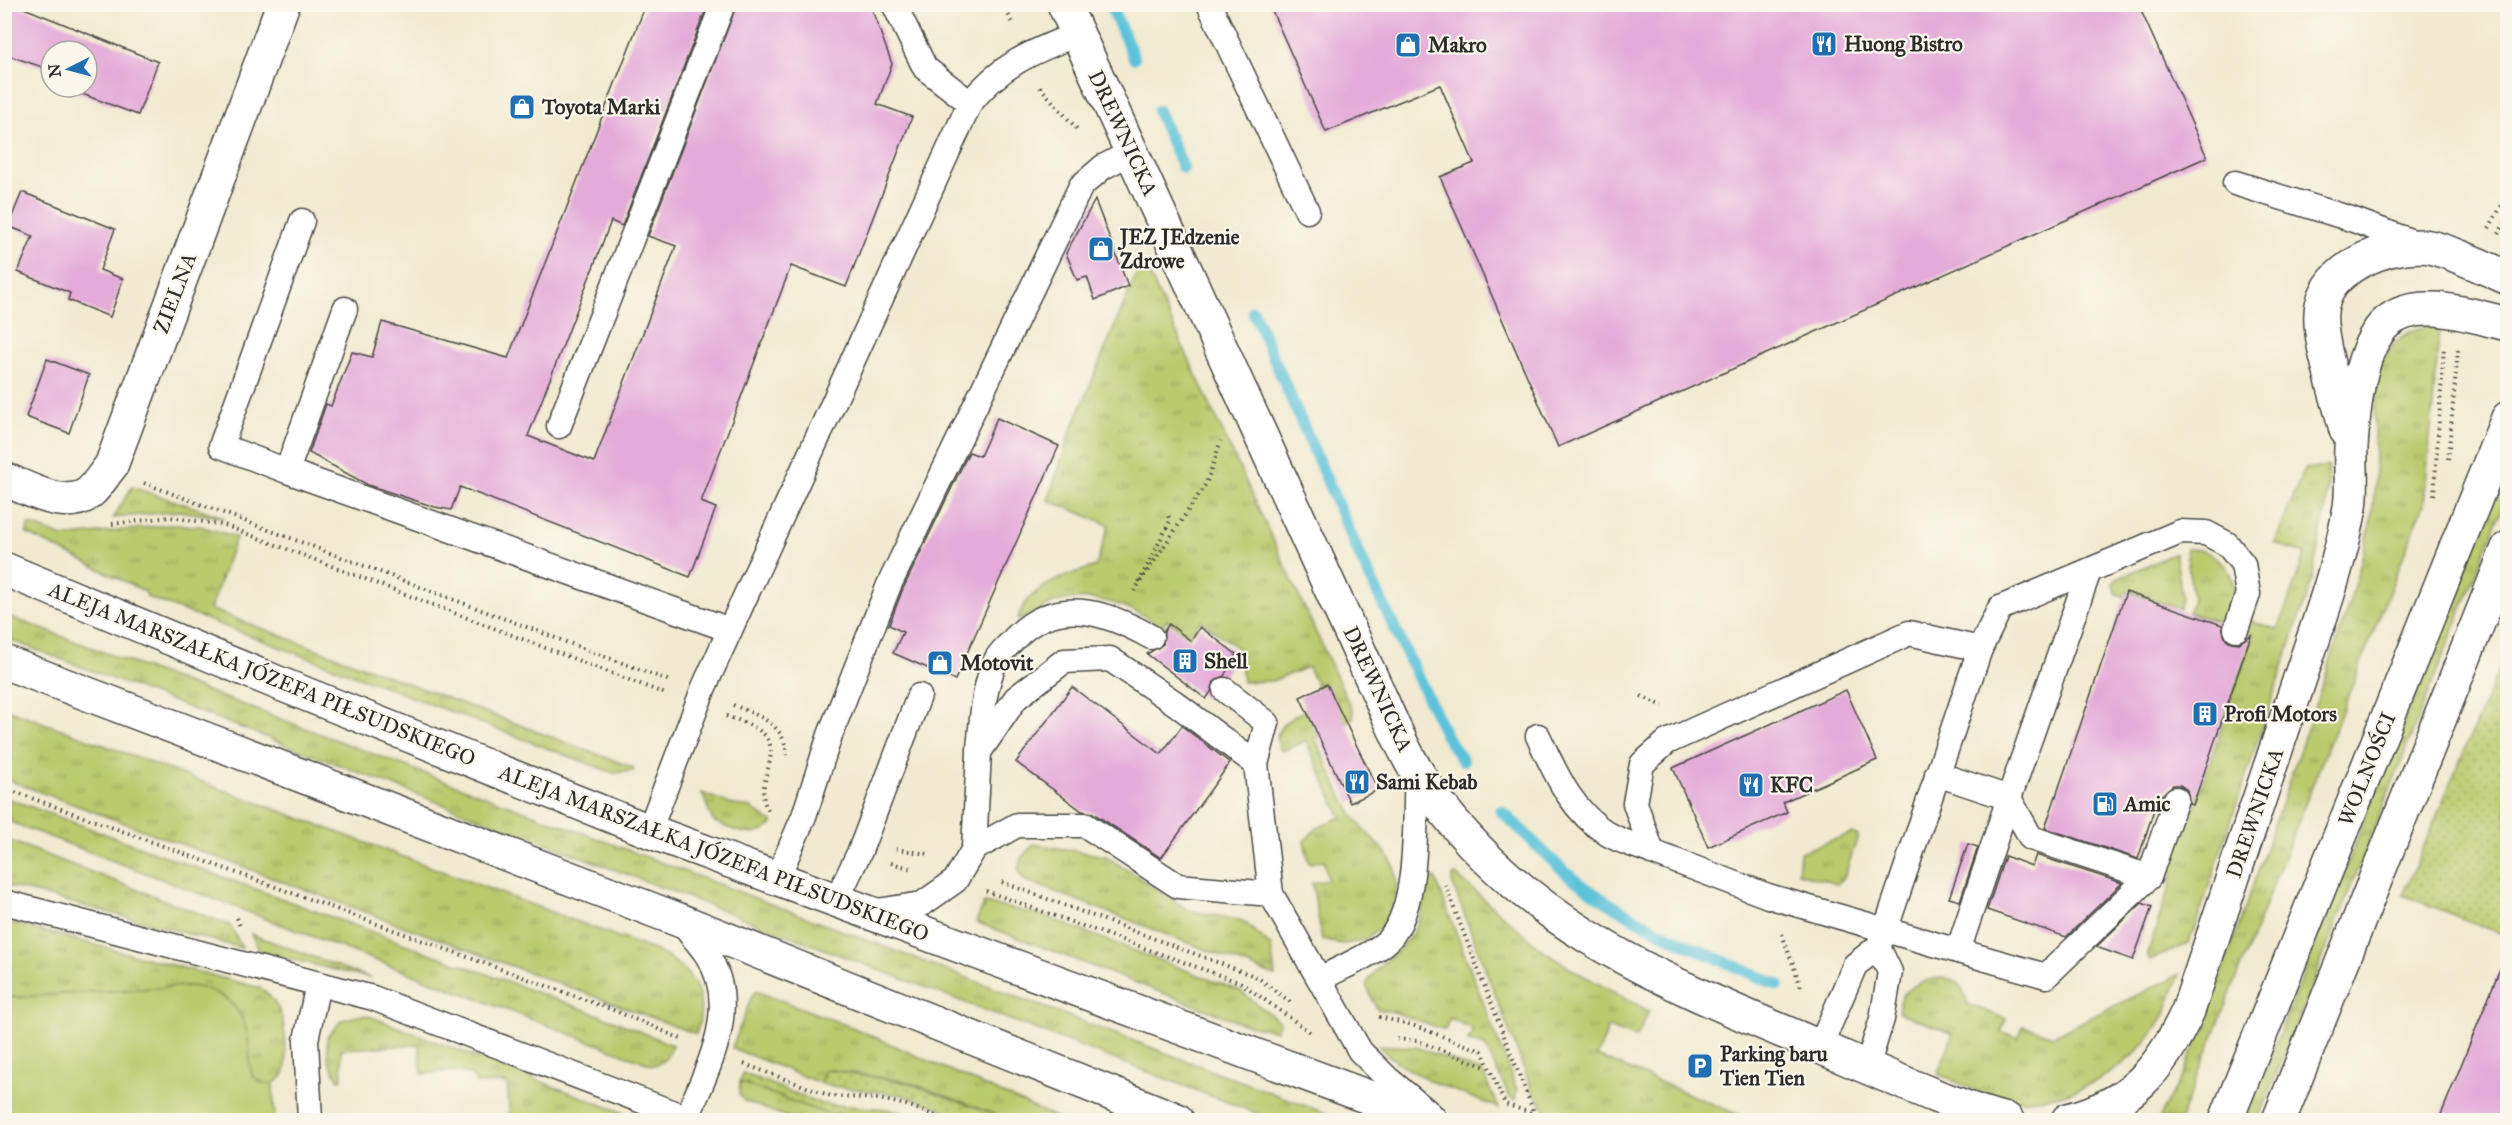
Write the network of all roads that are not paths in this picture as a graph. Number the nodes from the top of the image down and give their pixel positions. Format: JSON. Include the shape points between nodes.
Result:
{"nodes":[{"id":1,"x":283,"y":4,"type":"edge"},
{"id":2,"x":723,"y":4,"type":"edge"},
{"id":3,"x":894,"y":4,"type":"edge"},
{"id":4,"x":1064,"y":4,"type":"edge"},
{"id":5,"x":1209,"y":4,"type":"edge"},
{"id":6,"x":1077,"y":34,"type":"junction"},
{"id":7,"x":970,"y":103,"type":"junction"},
{"id":8,"x":1132,"y":152,"type":"junction"},
{"id":9,"x":2235,"y":183,"type":"dead end"},
{"id":10,"x":1307,"y":211,"type":"dead end"},
{"id":11,"x":302,"y":221,"type":"dead end"},
{"id":12,"x":2423,"y":246,"type":"junction"},
{"id":13,"x":2484,"y":268,"type":"edge"},
{"id":14,"x":345,"y":309,"type":"dead end"},
{"id":15,"x":2508,"y":324,"type":"edge"},
{"id":16,"x":2508,"y":418,"type":"edge"},
{"id":17,"x":559,"y":426,"type":"dead end"},
{"id":18,"x":2351,"y":448,"type":"junction"},
{"id":19,"x":287,"y":471,"type":"junction"},
{"id":20,"x":4,"y":479,"type":"edge"},
{"id":21,"x":2508,"y":548,"type":"edge"},
{"id":22,"x":4,"y":569,"type":"edge"},
{"id":23,"x":2089,"y":571,"type":"junction"},
{"id":24,"x":2236,"y":629,"type":"dead end"},
{"id":25,"x":730,"y":630,"type":"junction"},
{"id":26,"x":1151,"y":638,"type":"dead end"},
{"id":27,"x":1980,"y":649,"type":"junction"},
{"id":28,"x":4,"y":662,"type":"edge"},
{"id":29,"x":1224,"y":690,"type":"dead end"},
{"id":30,"x":919,"y":696,"type":"dead end"},
{"id":31,"x":1538,"y":736,"type":"dead end"},
{"id":32,"x":979,"y":752,"type":"junction"},
{"id":33,"x":1256,"y":764,"type":"junction"},
{"id":34,"x":1417,"y":772,"type":"junction"},
{"id":35,"x":1937,"y":774,"type":"junction"},
{"id":36,"x":2009,"y":798,"type":"junction"},
{"id":37,"x":2176,"y":799,"type":"dead end"},
{"id":38,"x":649,"y":831,"type":"junction"},
{"id":39,"x":974,"y":849,"type":"junction"},
{"id":40,"x":1652,"y":852,"type":"junction"},
{"id":41,"x":2149,"y":877,"type":"junction"},
{"id":42,"x":777,"y":879,"type":"junction"},
{"id":43,"x":1271,"y":894,"type":"junction"},
{"id":44,"x":836,"y":901,"type":"junction"},
{"id":45,"x":4,"y":902,"type":"edge"},
{"id":46,"x":867,"y":912,"type":"junction"},
{"id":47,"x":679,"y":920,"type":"junction"},
{"id":48,"x":1881,"y":939,"type":"junction"},
{"id":49,"x":1958,"y":951,"type":"junction"},
{"id":50,"x":1320,"y":979,"type":"junction"},
{"id":51,"x":318,"y":984,"type":"junction"},
{"id":52,"x":1820,"y":1047,"type":"junction"},
{"id":53,"x":1867,"y":1066,"type":"junction"},
{"id":54,"x":690,"y":1119,"type":"edge"},
{"id":55,"x":310,"y":1120,"type":"edge"},
{"id":56,"x":1177,"y":1120,"type":"edge"},
{"id":57,"x":1430,"y":1120,"type":"edge"},
{"id":58,"x":1438,"y":1120,"type":"edge"},
{"id":59,"x":2007,"y":1120,"type":"edge"},
{"id":60,"x":2068,"y":1120,"type":"edge"},
{"id":61,"x":2226,"y":1120,"type":"edge"},
{"id":62,"x":2279,"y":1120,"type":"edge"}],
"edges":[{"from":1,"to":20,"type":"street","name":"ZIELNA","via":[[111,465],[90,492],[79,498],[55,498]]},
{"from":2,"to":17,"type":"lane"},
{"from":3,"to":7,"type":"lane","via":[[925,68]]},
{"from":4,"to":6,"type":"street","name":"DREWNICKA"},
{"from":5,"to":10,"type":"lane"},
{"from":6,"to":7,"type":"lane","via":[[1004,68],[986,82]]},
{"from":6,"to":8,"type":"street","name":"DREWNICKA"},
{"from":7,"to":25,"type":"lane"},
{"from":8,"to":34,"type":"street","name":"DREWNICKA"},
{"from":8,"to":42,"type":"lane","via":[[1103,167],[1081,186],[889,585]]},
{"from":9,"to":12,"type":"lane"},
{"from":11,"to":19,"type":"lane","via":[[221,446]]},
{"from":12,"to":13,"type":"street","name":"DREWNICKA"},
{"from":12,"to":18,"type":"street","name":"DREWNICKA","via":[[2381,253],[2353,265],[2334,281],[2322,305],[2321,329]]},
{"from":14,"to":19,"type":"lane"},
{"from":15,"to":18,"type":"street","name":"DREWNICKA","via":[[2414,309],[2385,324],[2364,364]]},
{"from":16,"to":61,"type":"street","name":"WOLNOŚCI"},
{"from":18,"to":60,"type":"street","name":"DREWNICKA","via":[[2350,505],[2329,592],[2188,1011],[2173,1044],[2137,1087],[2119,1102]]},
{"from":19,"to":25,"type":"lane"},
{"from":21,"to":62,"type":"street"},
{"from":22,"to":38,"type":"street","name":"ALEJA MARSZAŁKA JÓZEFA PIŁSUDSKIEGO"},
{"from":23,"to":24,"type":"lane","via":[[2180,532],[2206,533],[2227,544],[2242,564],[2248,594]]},
{"from":23,"to":27,"type":"lane","via":[[2000,608]]},
{"from":23,"to":36,"type":"lane"},
{"from":25,"to":38,"type":"lane"},
{"from":26,"to":32,"type":"lane","via":[[1100,613],[1066,611],[1027,626],[997,658],[984,696]]},
{"from":27,"to":35,"type":"lane"},
{"from":27,"to":40,"type":"lane","via":[[1909,633],[1667,742],[1642,764],[1635,803]]},
{"from":28,"to":47,"type":"street"},
{"from":29,"to":33,"type":"lane","via":[[1266,723]]},
{"from":30,"to":44,"type":"lane"},
{"from":31,"to":40,"type":"lane","via":[[1561,784],[1581,813],[1609,834]]},
{"from":32,"to":33,"type":"lane","via":[[1016,698],[1064,660],[1110,659]]},
{"from":32,"to":39,"type":"lane"},
{"from":33,"to":43,"type":"lane"},
{"from":34,"to":50,"type":"lane","via":[[1410,899],[1402,921],[1385,944]]},
{"from":34,"to":52,"type":"street","name":"DREWNICKA","via":[[1470,841],[1554,916],[1644,970]]},
{"from":35,"to":36,"type":"lane"},
{"from":35,"to":48,"type":"lane"},
{"from":36,"to":41,"type":"lane","via":[[2031,838]]},
{"from":36,"to":49,"type":"lane"},
{"from":37,"to":41,"type":"lane"},
{"from":38,"to":42,"type":"street","name":"ALEJA MARSZAŁKA JÓZEFA PIŁSUDSKIEGO"},
{"from":39,"to":43,"type":"lane","via":[[1017,825],[1085,825],[1178,886]]},
{"from":39,"to":46,"type":"lane","via":[[955,881],[922,904]]},
{"from":40,"to":48,"type":"lane"},
{"from":41,"to":49,"type":"lane","via":[[2046,976]]},
{"from":42,"to":44,"type":"street","name":"ALEJA MARSZAŁKA JÓZEFA PIŁSUDSKIEGO"},
{"from":43,"to":50,"type":"lane"},
{"from":44,"to":46,"type":"street","name":"ALEJA MARSZAŁKA JÓZEFA PIŁSUDSKIEGO"},
{"from":45,"to":51,"type":"lane"},
{"from":46,"to":57,"type":"street","name":"ALEJA MARSZAŁKA JÓZEFA PIŁSUDSKIEGO"},
{"from":47,"to":54,"type":"lane","via":[[708,956],[716,973],[723,1013]]},
{"from":47,"to":56,"type":"street"},
{"from":48,"to":49,"type":"lane"},
{"from":48,"to":52,"type":"lane","via":[[1855,965]]},
{"from":48,"to":53,"type":"lane","via":[[1890,972],[1882,1018]]},
{"from":50,"to":58,"type":"lane","via":[[1360,1051]]},
{"from":51,"to":54,"type":"lane","via":[[373,998]]},
{"from":51,"to":55,"type":"lane","via":[[306,1040]]},
{"from":52,"to":53,"type":"street","name":"DREWNICKA"},
{"from":53,"to":59,"type":"street","name":"DREWNICKA","via":[[1974,1111]]}]}
